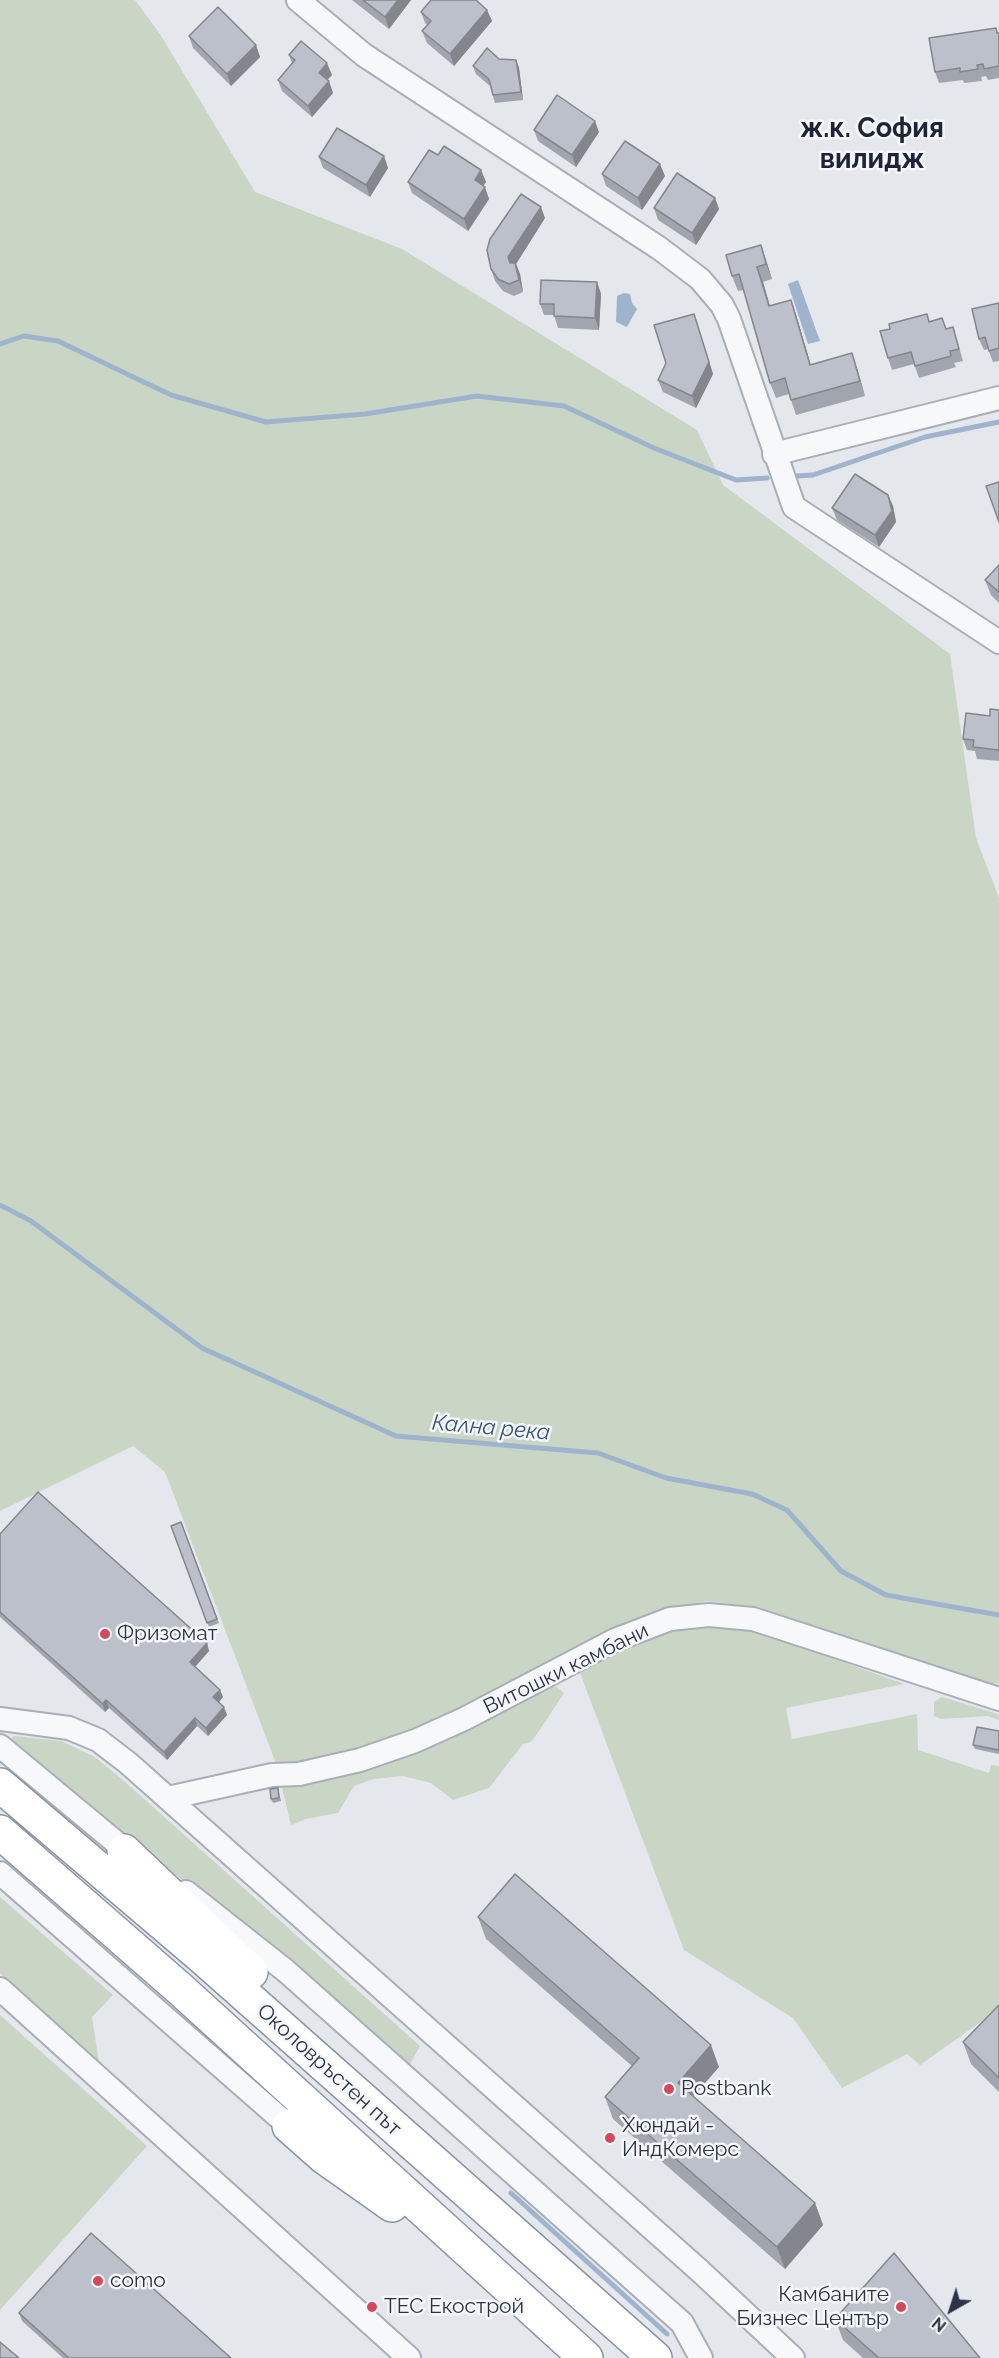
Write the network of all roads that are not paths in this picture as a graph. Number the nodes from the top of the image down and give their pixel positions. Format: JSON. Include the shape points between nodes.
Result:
{"nodes":[{"id":1,"x":298,"y":0,"type":"edge"},
{"id":2,"x":999,"y":398,"type":"edge"},
{"id":3,"x":774,"y":454,"type":"junction"},
{"id":4,"x":999,"y":642,"type":"edge"},
{"id":5,"x":999,"y":1700,"type":"edge"},
{"id":6,"x":0,"y":1719,"type":"edge"},
{"id":7,"x":0,"y":1746,"type":"edge"},
{"id":8,"x":0,"y":1785,"type":"edge"},
{"id":9,"x":168,"y":1798,"type":"junction"},
{"id":10,"x":0,"y":1832,"type":"edge"},
{"id":11,"x":124,"y":1851,"type":"junction"},
{"id":12,"x":0,"y":1873,"type":"edge"},
{"id":13,"x":0,"y":1989,"type":"edge"},
{"id":14,"x":289,"y":2126,"type":"joint"},
{"id":15,"x":412,"y":2145,"type":"junction"},
{"id":16,"x":506,"y":2284,"type":"junction"},
{"id":17,"x":409,"y":2358,"type":"edge"},
{"id":18,"x":586,"y":2358,"type":"edge"},
{"id":19,"x":655,"y":2358,"type":"edge"},
{"id":20,"x":702,"y":2358,"type":"edge"},
{"id":21,"x":793,"y":2358,"type":"edge"}],
"edges":[{"from":1,"to":3,"type":"street","via":[[364,55],[659,248],[700,279],[729,320]]},
{"from":2,"to":3,"type":"street"},
{"from":3,"to":4,"type":"street","via":[[794,507]]},
{"from":5,"to":9,"type":"street","name":"Витошки камбани","via":[[753,1619],[709,1615],[670,1619],[615,1640],[415,1741],[360,1760]]},
{"from":6,"to":9,"type":"street","via":[[69,1728],[98,1740]]},
{"from":7,"to":11,"type":"street"},
{"from":8,"to":15,"type":"highway","name":"Околовръстен път","via":[[185,1942]]},
{"from":9,"to":21,"type":"street"},
{"from":10,"to":16,"type":"highway","name":"Околовръстен път"},
{"from":11,"to":15,"type":"highway","via":[[273,1994]]},
{"from":11,"to":20,"type":"street","via":[[190,1894],[286,1971],[682,2323]]},
{"from":12,"to":14,"type":"street"},
{"from":13,"to":17,"type":"street"},
{"from":14,"to":16,"type":"highway","via":[[324,2157]]},
{"from":15,"to":19,"type":"highway","name":"Околовръстен път"},
{"from":16,"to":18,"type":"highway","name":"Околовръстен път"}]}
